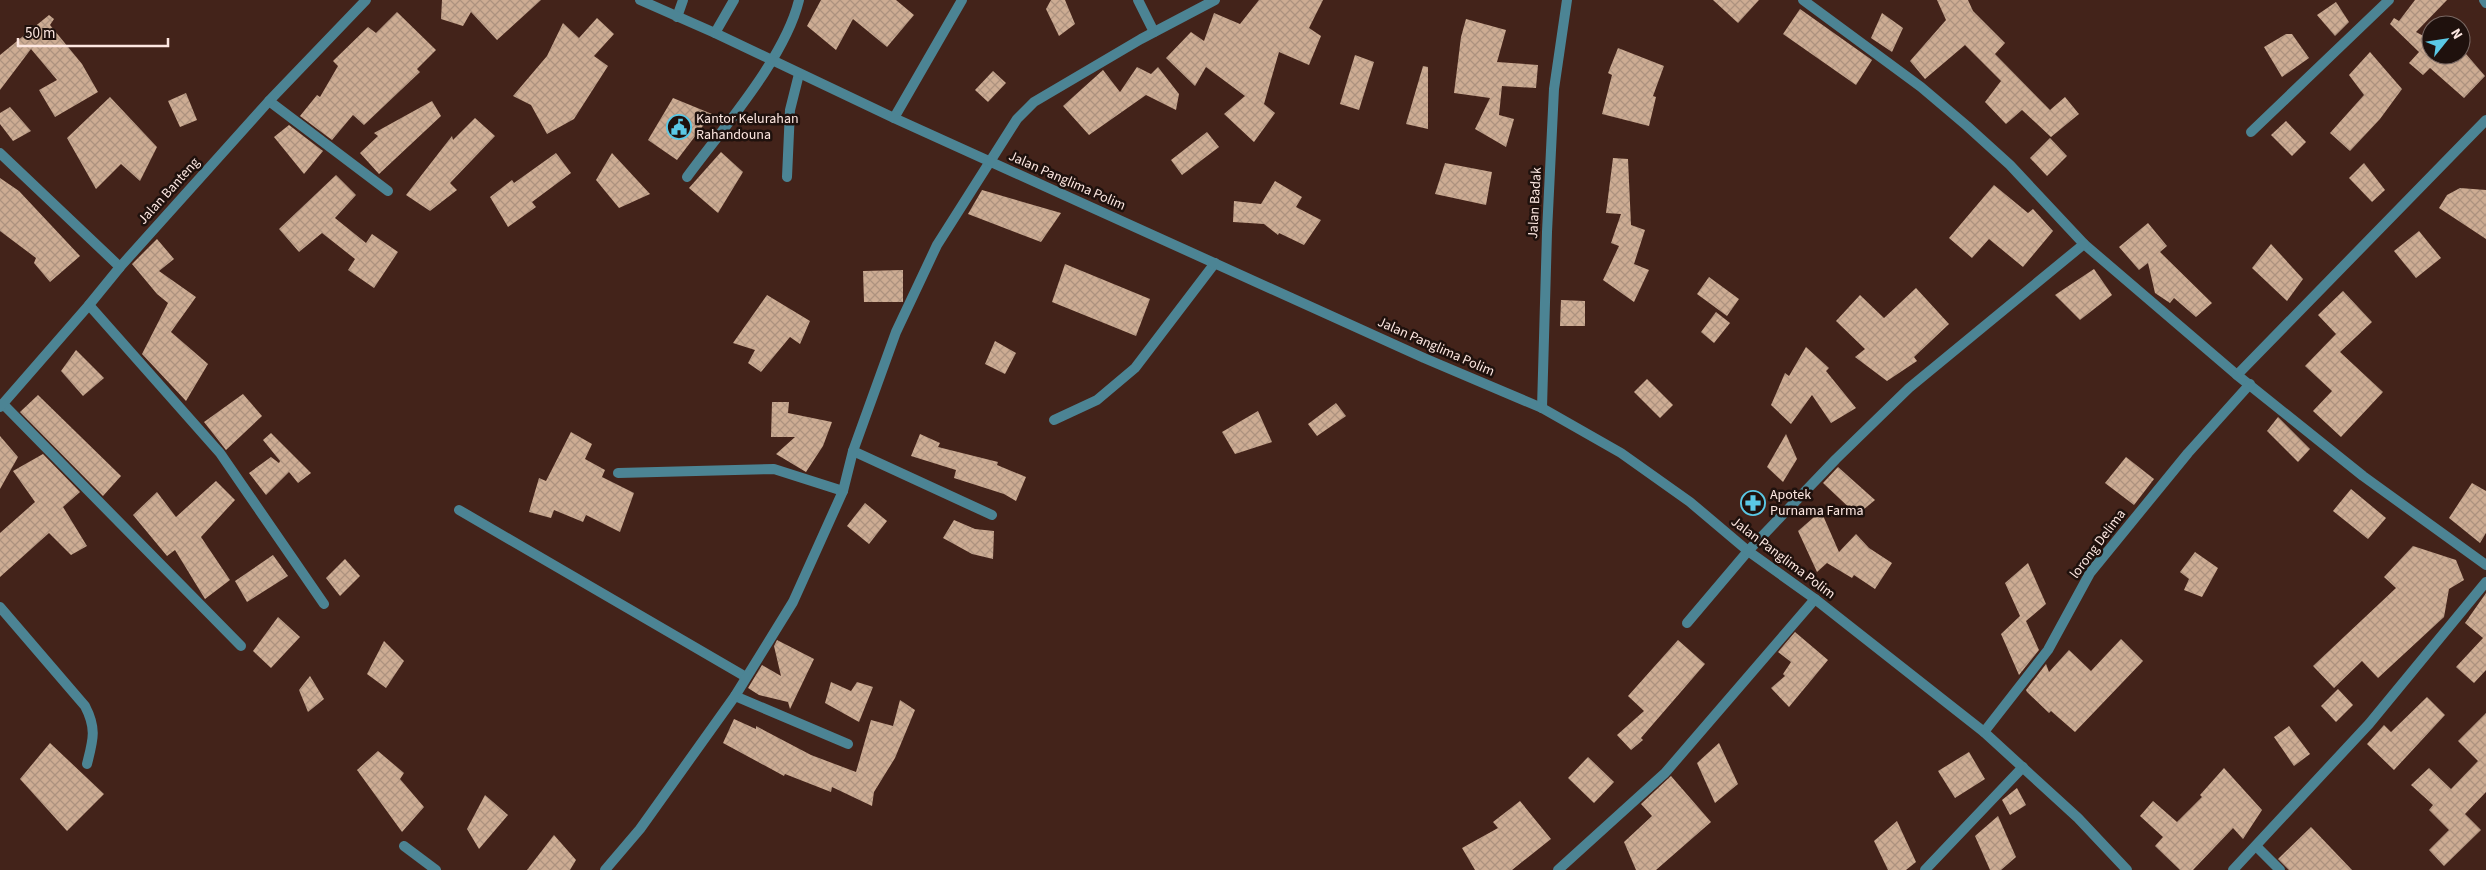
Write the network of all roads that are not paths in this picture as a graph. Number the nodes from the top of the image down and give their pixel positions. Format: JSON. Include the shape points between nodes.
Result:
{"nodes":[{"id":1,"x":366,"y":0,"type":"edge"},
{"id":2,"x":640,"y":0,"type":"edge"},
{"id":3,"x":683,"y":0,"type":"edge"},
{"id":4,"x":734,"y":0,"type":"edge"},
{"id":5,"x":800,"y":0,"type":"edge"},
{"id":6,"x":962,"y":0,"type":"edge"},
{"id":7,"x":1138,"y":0,"type":"edge"},
{"id":8,"x":1215,"y":0,"type":"edge"},
{"id":9,"x":1567,"y":0,"type":"edge"},
{"id":10,"x":1803,"y":0,"type":"edge"},
{"id":11,"x":2389,"y":0,"type":"edge"},
{"id":12,"x":677,"y":17,"type":"junction"},
{"id":13,"x":1154,"y":32,"type":"junction"},
{"id":14,"x":715,"y":33,"type":"junction"},
{"id":15,"x":772,"y":61,"type":"junction"},
{"id":16,"x":799,"y":74,"type":"junction"},
{"id":17,"x":269,"y":101,"type":"junction"},
{"id":18,"x":894,"y":118,"type":"junction"},
{"id":19,"x":2486,"y":120,"type":"edge"},
{"id":20,"x":2251,"y":132,"type":"dead end"},
{"id":21,"x":0,"y":153,"type":"edge"},
{"id":22,"x":990,"y":161,"type":"junction"},
{"id":23,"x":688,"y":177,"type":"dead end"},
{"id":24,"x":787,"y":177,"type":"dead end"},
{"id":25,"x":388,"y":191,"type":"dead end"},
{"id":26,"x":2084,"y":244,"type":"junction"},
{"id":27,"x":1215,"y":263,"type":"junction"},
{"id":28,"x":120,"y":266,"type":"junction"},
{"id":29,"x":89,"y":305,"type":"junction"},
{"id":30,"x":2237,"y":375,"type":"junction"},
{"id":31,"x":2250,"y":384,"type":"junction"},
{"id":32,"x":2,"y":405,"type":"edge"},
{"id":33,"x":1542,"y":408,"type":"junction"},
{"id":34,"x":1054,"y":420,"type":"dead end"},
{"id":35,"x":853,"y":451,"type":"junction"},
{"id":36,"x":618,"y":472,"type":"dead end"},
{"id":37,"x":843,"y":491,"type":"junction"},
{"id":38,"x":459,"y":510,"type":"dead end"},
{"id":39,"x":992,"y":515,"type":"dead end"},
{"id":40,"x":1748,"y":550,"type":"junction"},
{"id":41,"x":2486,"y":565,"type":"edge"},
{"id":42,"x":2486,"y":582,"type":"edge"},
{"id":43,"x":1815,"y":599,"type":"junction"},
{"id":44,"x":324,"y":604,"type":"dead end"},
{"id":45,"x":0,"y":607,"type":"edge"},
{"id":46,"x":1688,"y":623,"type":"dead end"},
{"id":47,"x":241,"y":646,"type":"dead end"},
{"id":48,"x":746,"y":677,"type":"junction"},
{"id":49,"x":735,"y":696,"type":"junction"},
{"id":50,"x":1984,"y":732,"type":"junction"},
{"id":51,"x":848,"y":744,"type":"dead end"},
{"id":52,"x":87,"y":764,"type":"dead end"},
{"id":53,"x":2023,"y":767,"type":"junction"},
{"id":54,"x":404,"y":846,"type":"dead end"},
{"id":55,"x":2256,"y":846,"type":"junction"},
{"id":56,"x":436,"y":870,"type":"edge"},
{"id":57,"x":605,"y":870,"type":"edge"},
{"id":58,"x":1558,"y":870,"type":"edge"},
{"id":59,"x":1925,"y":870,"type":"edge"},
{"id":60,"x":2127,"y":870,"type":"edge"},
{"id":61,"x":2233,"y":870,"type":"edge"},
{"id":62,"x":2280,"y":870,"type":"edge"}],
"edges":[{"from":1,"to":17,"type":"street","name":"Jalan Banteng"},
{"from":2,"to":12,"type":"street","name":"Jalan Panglima Polim"},
{"from":3,"to":12,"type":"street"},
{"from":4,"to":14,"type":"street"},
{"from":5,"to":15,"type":"street","via":[[796,15]]},
{"from":6,"to":18,"type":"street"},
{"from":7,"to":13,"type":"street"},
{"from":8,"to":13,"type":"street"},
{"from":9,"to":33,"type":"street","name":"Jalan Badak","via":[[1554,89]]},
{"from":10,"to":26,"type":"street","via":[[1921,87],[1967,126]]},
{"from":11,"to":20,"type":"street"},
{"from":12,"to":14,"type":"street","name":"Jalan Panglima Polim"},
{"from":13,"to":22,"type":"street","via":[[1034,102],[1017,118]]},
{"from":14,"to":15,"type":"street","name":"Jalan Panglima Polim"},
{"from":15,"to":16,"type":"street","name":"Jalan Panglima Polim"},
{"from":15,"to":23,"type":"street"},
{"from":16,"to":18,"type":"street","name":"Jalan Panglima Polim"},
{"from":16,"to":24,"type":"street","via":[[790,110]]},
{"from":17,"to":25,"type":"street"},
{"from":17,"to":28,"type":"street","name":"Jalan Banteng"},
{"from":18,"to":22,"type":"street","name":"Jalan Panglima Polim"},
{"from":19,"to":30,"type":"street"},
{"from":21,"to":28,"type":"street"},
{"from":22,"to":27,"type":"street","name":"Jalan Panglima Polim"},
{"from":22,"to":35,"type":"street","via":[[937,245],[896,332]]},
{"from":26,"to":30,"type":"street"},
{"from":26,"to":40,"type":"street","via":[[1910,388]]},
{"from":27,"to":33,"type":"street","name":"Jalan Panglima Polim"},
{"from":27,"to":34,"type":"street","via":[[1135,368],[1097,400]]},
{"from":28,"to":29,"type":"street","name":"Jalan Banteng"},
{"from":29,"to":32,"type":"street","name":"Jalan Banteng"},
{"from":29,"to":44,"type":"street","via":[[220,453]]},
{"from":30,"to":31,"type":"street"},
{"from":31,"to":41,"type":"street","via":[[2363,476]]},
{"from":31,"to":50,"type":"street","name":"lorong Delima","via":[[2188,453],[2090,573],[2048,650]]},
{"from":32,"to":47,"type":"street"},
{"from":33,"to":40,"type":"street","name":"Jalan Panglima Polim","via":[[1620,453],[1690,502]]},
{"from":35,"to":37,"type":"street"},
{"from":35,"to":39,"type":"street"},
{"from":36,"to":37,"type":"street","via":[[774,469]]},
{"from":37,"to":48,"type":"street","via":[[793,602]]},
{"from":38,"to":48,"type":"street"},
{"from":40,"to":43,"type":"street","name":"Jalan Panglima Polim"},
{"from":40,"to":46,"type":"street"},
{"from":42,"to":55,"type":"street","via":[[2369,724]]},
{"from":43,"to":50,"type":"street","name":"Jalan Panglima Polim"},
{"from":43,"to":58,"type":"street","via":[[1665,773]]},
{"from":45,"to":52,"type":"street","via":[[85,706],[92,719],[94,734]]},
{"from":48,"to":49,"type":"street"},
{"from":49,"to":51,"type":"street"},
{"from":49,"to":57,"type":"street","via":[[640,829]]},
{"from":50,"to":53,"type":"street","name":"Jalan Panglima Polim"},
{"from":53,"to":59,"type":"street"},
{"from":53,"to":60,"type":"street","name":"Jalan Panglima Polim"},
{"from":54,"to":56,"type":"street"},
{"from":55,"to":61,"type":"street"},
{"from":55,"to":62,"type":"street"}]}
